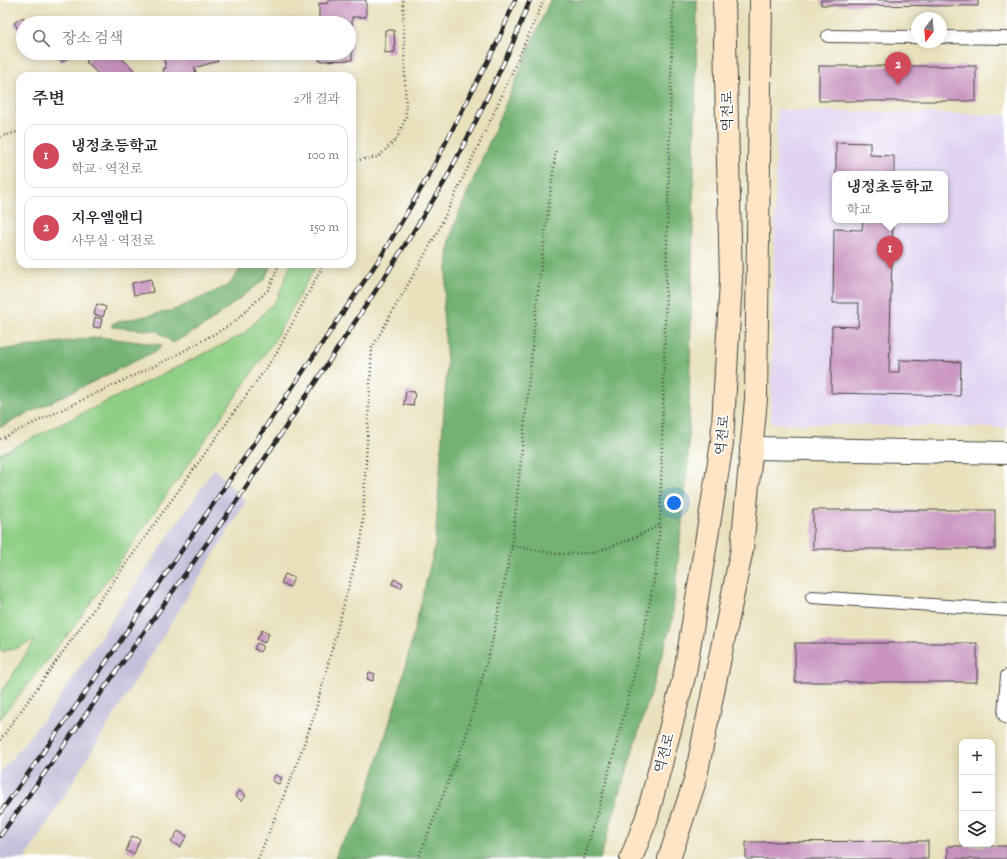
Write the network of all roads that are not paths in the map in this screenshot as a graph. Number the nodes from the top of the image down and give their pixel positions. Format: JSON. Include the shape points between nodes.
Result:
{"nodes":[{"id":1,"x":724,"y":0,"type":"edge"},
{"id":2,"x":761,"y":0,"type":"edge"},
{"id":3,"x":828,"y":36,"type":"dead end"},
{"id":4,"x":911,"y":37,"type":"edge"},
{"id":5,"x":947,"y":37,"type":"edge"},
{"id":6,"x":1007,"y":38,"type":"edge"},
{"id":7,"x":752,"y":448,"type":"junction"},
{"id":8,"x":1007,"y":453,"type":"edge"},
{"id":9,"x":812,"y":597,"type":"dead end"},
{"id":10,"x":1007,"y":610,"type":"edge"},
{"id":11,"x":1007,"y":676,"type":"edge"},
{"id":12,"x":1006,"y":716,"type":"edge"},
{"id":13,"x":631,"y":859,"type":"edge"},
{"id":14,"x":669,"y":859,"type":"edge"}],
"edges":[{"from":1,"to":13,"type":"main road","name":"역전로","via":[[731,280],[722,443],[685,673],[647,817]]},
{"from":2,"to":7,"type":"main road","via":[[756,399]]},
{"from":3,"to":4,"type":"lane"},
{"from":5,"to":6,"type":"lane"},
{"from":7,"to":8,"type":"street"},
{"from":7,"to":14,"type":"main road","via":[[740,557],[695,781]]},
{"from":9,"to":10,"type":"lane"},
{"from":11,"to":12,"type":"lane"}]}
